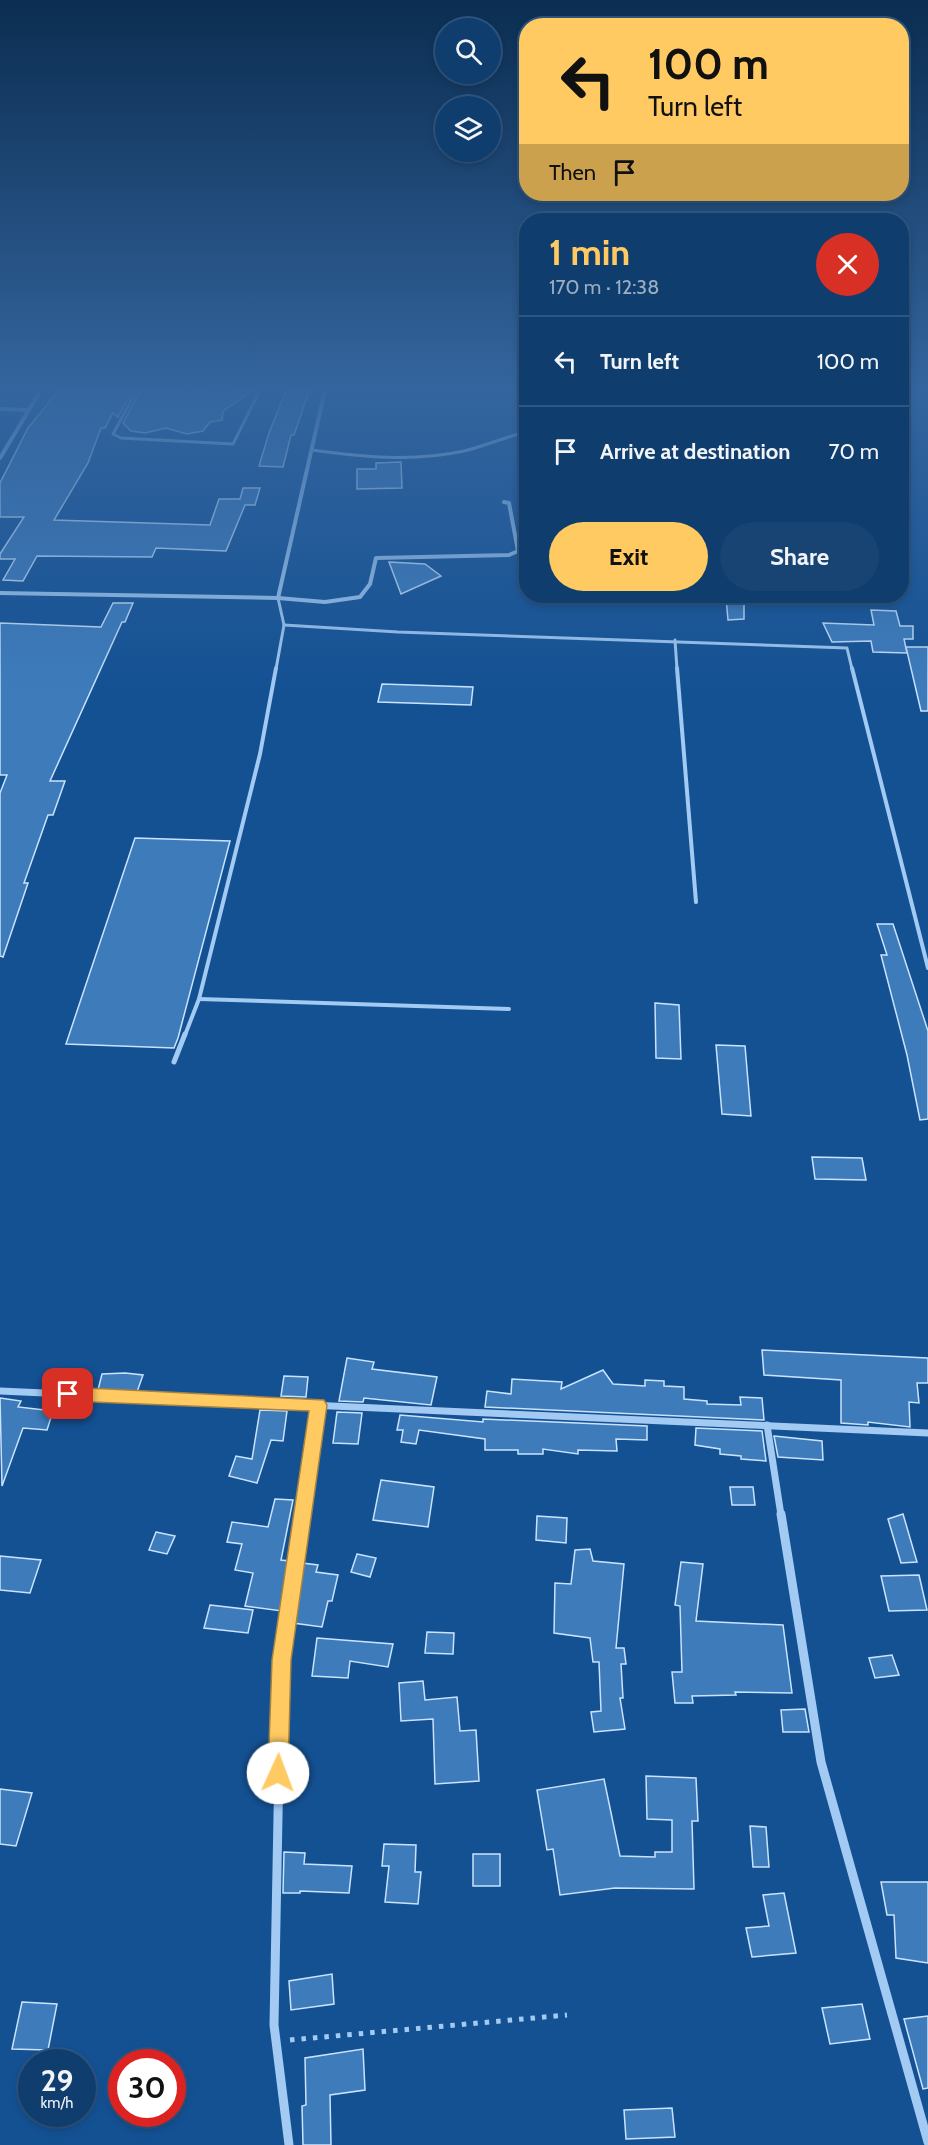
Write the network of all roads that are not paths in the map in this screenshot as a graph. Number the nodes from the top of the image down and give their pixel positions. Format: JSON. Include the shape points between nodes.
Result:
{"nodes":[{"id":1,"x":303,"y":490,"type":"edge"},
{"id":2,"x":504,"y":502,"type":"dead end"},
{"id":3,"x":0,"y":593,"type":"edge"},
{"id":4,"x":278,"y":598,"type":"junction"},
{"id":5,"x":284,"y":625,"type":"junction"},
{"id":6,"x":675,"y":640,"type":"junction"},
{"id":7,"x":696,"y":902,"type":"dead end"},
{"id":8,"x":928,"y":968,"type":"edge"},
{"id":9,"x":200,"y":999,"type":"junction"},
{"id":10,"x":509,"y":1009,"type":"dead end"},
{"id":11,"x":174,"y":1062,"type":"dead end"},
{"id":12,"x":0,"y":1391,"type":"edge"},
{"id":13,"x":319,"y":1405,"type":"junction"},
{"id":14,"x":767,"y":1425,"type":"junction"},
{"id":15,"x":928,"y":1433,"type":"edge"},
{"id":16,"x":928,"y":2142,"type":"edge"},
{"id":17,"x":289,"y":2145,"type":"edge"}],
"edges":[{"from":1,"to":4,"type":"street"},
{"from":2,"to":4,"type":"street","via":[[509,503],[518,551],[509,555],[375,558],[367,590],[359,597],[333,602]]},
{"from":3,"to":4,"type":"street"},
{"from":4,"to":5,"type":"lane"},
{"from":5,"to":6,"type":"lane"},
{"from":5,"to":9,"type":"lane","via":[[260,754]]},
{"from":6,"to":7,"type":"lane"},
{"from":6,"to":8,"type":"lane","via":[[847,648]]},
{"from":9,"to":10,"type":"lane"},
{"from":9,"to":11,"type":"lane"},
{"from":12,"to":13,"type":"street"},
{"from":13,"to":14,"type":"street"},
{"from":13,"to":17,"type":"street","via":[[281,1660],[274,2025]]},
{"from":14,"to":15,"type":"street"},
{"from":14,"to":16,"type":"street","via":[[821,1762]]}]}
